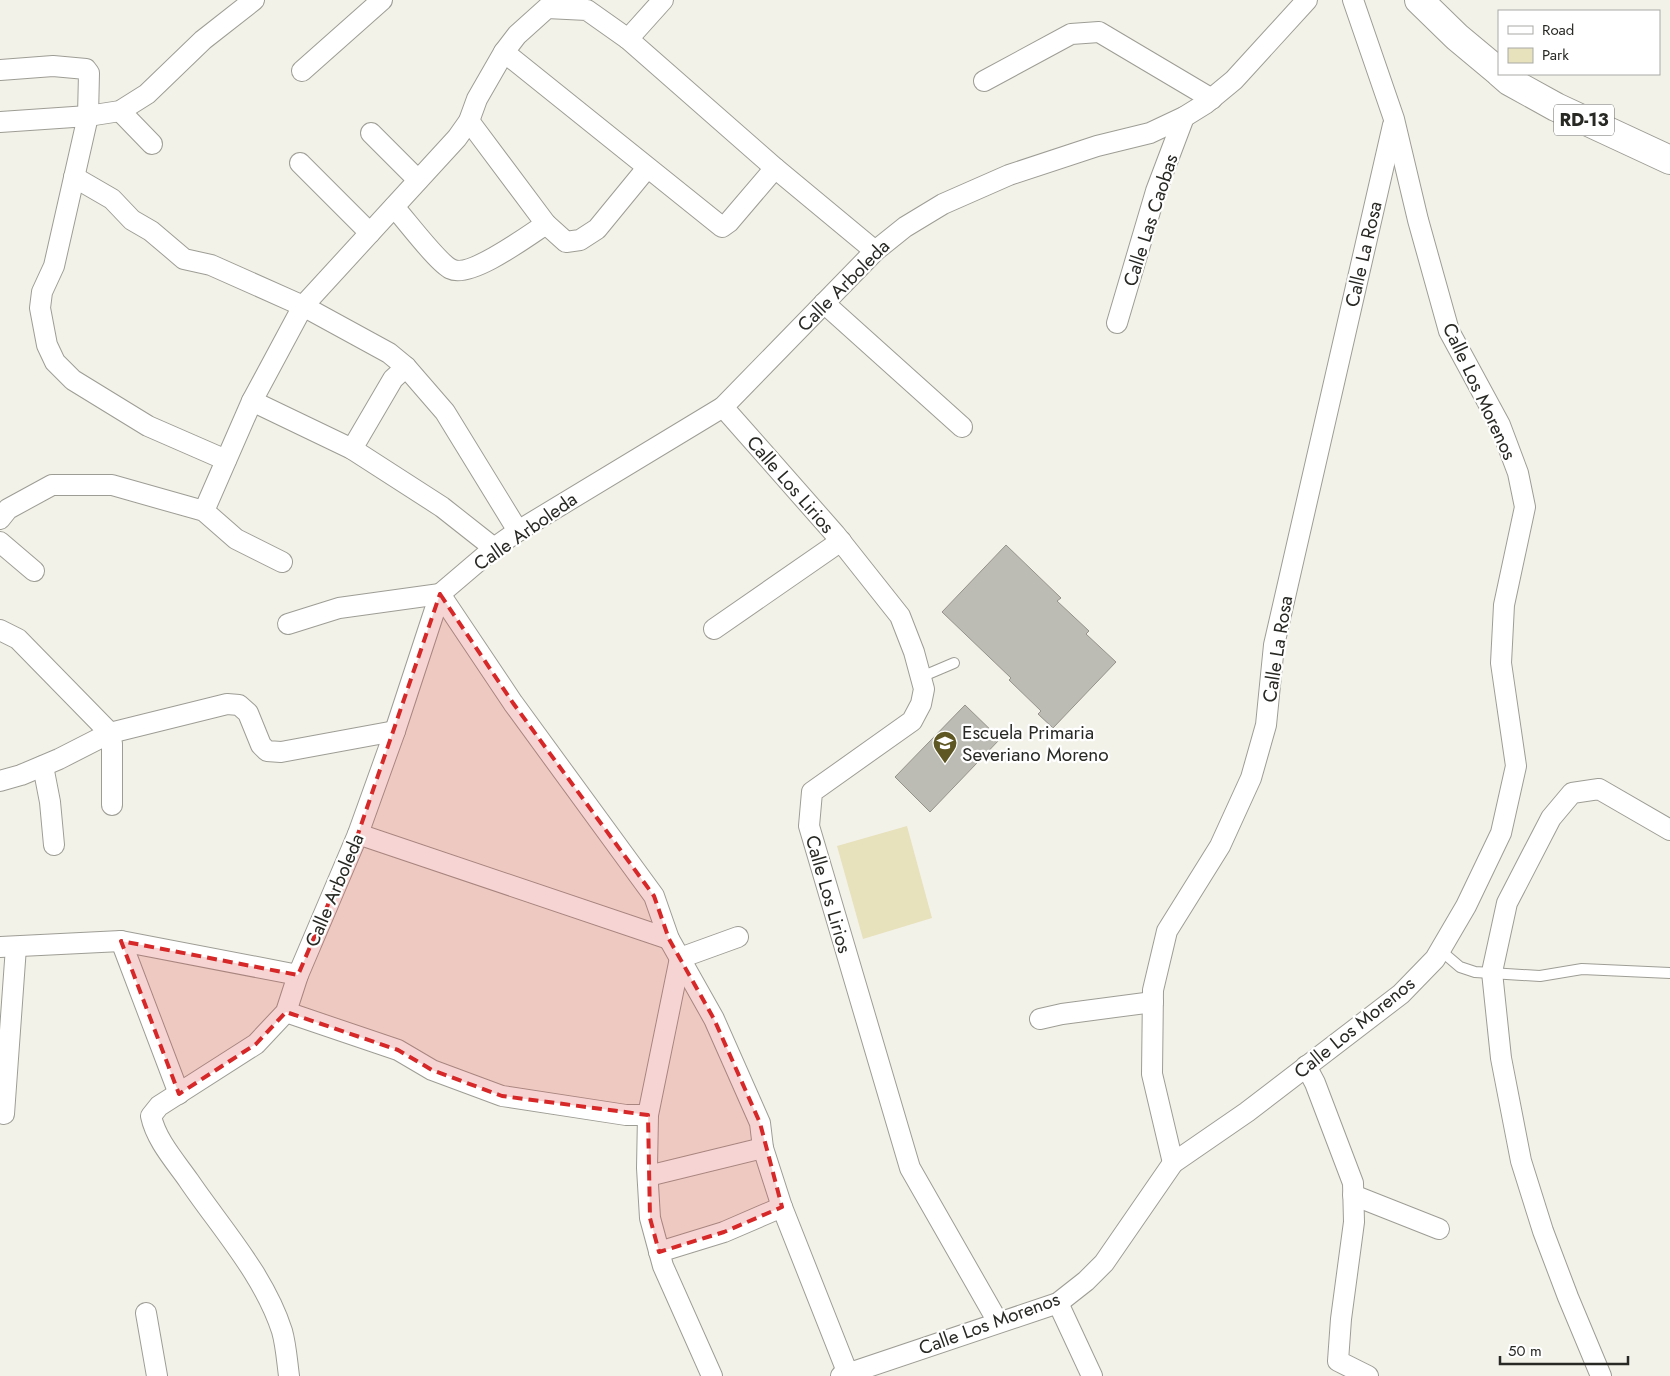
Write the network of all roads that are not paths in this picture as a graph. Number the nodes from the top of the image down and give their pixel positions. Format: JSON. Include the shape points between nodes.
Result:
{"nodes":[{"id":1,"x":254,"y":0,"type":"edge"},
{"id":2,"x":382,"y":0,"type":"edge"},
{"id":3,"x":663,"y":0,"type":"edge"},
{"id":4,"x":1307,"y":0,"type":"edge"},
{"id":5,"x":1353,"y":0,"type":"edge"},
{"id":6,"x":1419,"y":0,"type":"edge"},
{"id":7,"x":628,"y":39,"type":"junction"},
{"id":8,"x":504,"y":52,"type":"junction"},
{"id":9,"x":0,"y":70,"type":"edge"},
{"id":10,"x":302,"y":71,"type":"dead end"},
{"id":11,"x":1498,"y":71,"type":"edge"},
{"id":12,"x":1502,"y":75,"type":"edge"},
{"id":13,"x":984,"y":81,"type":"dead end"},
{"id":14,"x":1212,"y":99,"type":"junction"},
{"id":15,"x":120,"y":111,"type":"junction"},
{"id":16,"x":88,"y":116,"type":"junction"},
{"id":17,"x":1184,"y":117,"type":"junction"},
{"id":18,"x":1394,"y":119,"type":"junction"},
{"id":19,"x":469,"y":121,"type":"junction"},
{"id":20,"x":0,"y":122,"type":"edge"},
{"id":21,"x":371,"y":133,"type":"dead end"},
{"id":22,"x":152,"y":144,"type":"dead end"},
{"id":23,"x":1670,"y":160,"type":"edge"},
{"id":24,"x":300,"y":163,"type":"dead end"},
{"id":25,"x":647,"y":168,"type":"junction"},
{"id":26,"x":775,"y":168,"type":"junction"},
{"id":27,"x":74,"y":177,"type":"junction"},
{"id":28,"x":418,"y":180,"type":"junction"},
{"id":29,"x":394,"y":207,"type":"junction"},
{"id":30,"x":546,"y":224,"type":"junction"},
{"id":31,"x":370,"y":233,"type":"junction"},
{"id":32,"x":875,"y":251,"type":"junction"},
{"id":33,"x":824,"y":303,"type":"junction"},
{"id":34,"x":303,"y":306,"type":"junction"},
{"id":35,"x":1117,"y":323,"type":"dead end"},
{"id":36,"x":406,"y":367,"type":"junction"},
{"id":37,"x":252,"y":401,"type":"junction"},
{"id":38,"x":722,"y":407,"type":"junction"},
{"id":39,"x":962,"y":427,"type":"dead end"},
{"id":40,"x":352,"y":449,"type":"junction"},
{"id":41,"x":226,"y":460,"type":"junction"},
{"id":42,"x":204,"y":511,"type":"junction"},
{"id":43,"x":0,"y":519,"type":"edge"},
{"id":44,"x":518,"y":531,"type":"junction"},
{"id":45,"x":841,"y":541,"type":"junction"},
{"id":46,"x":0,"y":542,"type":"edge"},
{"id":47,"x":494,"y":548,"type":"junction"},
{"id":48,"x":282,"y":562,"type":"dead end"},
{"id":49,"x":34,"y":571,"type":"dead end"},
{"id":50,"x":440,"y":594,"type":"junction"},
{"id":51,"x":288,"y":624,"type":"dead end"},
{"id":52,"x":714,"y":629,"type":"dead end"},
{"id":53,"x":0,"y":630,"type":"edge"},
{"id":54,"x":954,"y":663,"type":"dead end"},
{"id":55,"x":921,"y":677,"type":"junction"},
{"id":56,"x":395,"y":731,"type":"junction"},
{"id":57,"x":110,"y":733,"type":"junction"},
{"id":58,"x":43,"y":766,"type":"junction"},
{"id":59,"x":0,"y":781,"type":"edge"},
{"id":60,"x":112,"y":805,"type":"dead end"},
{"id":61,"x":1670,"y":830,"type":"edge"},
{"id":62,"x":358,"y":834,"type":"junction"},
{"id":63,"x":54,"y":845,"type":"dead end"},
{"id":64,"x":738,"y":937,"type":"dead end"},
{"id":65,"x":669,"y":938,"type":"junction"},
{"id":66,"x":122,"y":941,"type":"junction"},
{"id":67,"x":8,"y":947,"type":"edge"},
{"id":68,"x":1440,"y":950,"type":"junction"},
{"id":69,"x":680,"y":958,"type":"junction"},
{"id":70,"x":1492,"y":972,"type":"junction"},
{"id":71,"x":1670,"y":974,"type":"edge"},
{"id":72,"x":298,"y":975,"type":"junction"},
{"id":73,"x":1153,"y":1002,"type":"junction"},
{"id":74,"x":286,"y":1012,"type":"junction"},
{"id":75,"x":1040,"y":1019,"type":"dead end"},
{"id":76,"x":1306,"y":1066,"type":"junction"},
{"id":77,"x":179,"y":1094,"type":"junction"},
{"id":78,"x":4,"y":1114,"type":"dead end"},
{"id":79,"x":648,"y":1115,"type":"junction"},
{"id":80,"x":763,"y":1148,"type":"junction"},
{"id":81,"x":1173,"y":1163,"type":"junction"},
{"id":82,"x":648,"y":1176,"type":"junction"},
{"id":83,"x":1353,"y":1195,"type":"junction"},
{"id":84,"x":782,"y":1207,"type":"junction"},
{"id":85,"x":1439,"y":1229,"type":"dead end"},
{"id":86,"x":659,"y":1252,"type":"junction"},
{"id":87,"x":1058,"y":1303,"type":"junction"},
{"id":88,"x":146,"y":1313,"type":"dead end"},
{"id":89,"x":998,"y":1322,"type":"junction"},
{"id":90,"x":1337,"y":1369,"type":"edge"},
{"id":91,"x":844,"y":1375,"type":"edge"},
{"id":92,"x":157,"y":1376,"type":"edge"},
{"id":93,"x":289,"y":1376,"type":"edge"},
{"id":94,"x":712,"y":1376,"type":"edge"},
{"id":95,"x":1092,"y":1376,"type":"edge"},
{"id":96,"x":1368,"y":1376,"type":"edge"},
{"id":97,"x":1601,"y":1376,"type":"edge"}],
"edges":[{"from":1,"to":15,"type":"street","via":[[203,40],[147,94]]},
{"from":2,"to":10,"type":"street"},
{"from":3,"to":7,"type":"street"},
{"from":4,"to":14,"type":"street","name":"Calle Arboleda","via":[[1234,80]]},
{"from":5,"to":18,"type":"street","name":"Calle Los Morenos"},
{"from":6,"to":11,"type":"main road","number":"RD-13","via":[[1456,37]]},
{"from":7,"to":8,"type":"street","via":[[587,10],[547,8],[517,35]]},
{"from":7,"to":26,"type":"street"},
{"from":8,"to":19,"type":"street","via":[[477,99]]},
{"from":8,"to":25,"type":"street"},
{"from":9,"to":16,"type":"street","via":[[53,66],[86,69],[89,73]]},
{"from":12,"to":23,"type":"main road","number":"RD-13","via":[[1556,107]]},
{"from":13,"to":14,"type":"street","via":[[1071,34],[1098,32]]},
{"from":14,"to":17,"type":"street","name":"Calle Arboleda"},
{"from":15,"to":16,"type":"street"},
{"from":15,"to":22,"type":"street"},
{"from":16,"to":20,"type":"street"},
{"from":16,"to":27,"type":"street"},
{"from":17,"to":32,"type":"street","name":"Calle Arboleda","via":[[1150,133],[1097,146],[1009,175],[943,204],[905,227]]},
{"from":17,"to":35,"type":"street","name":"Calle Las Caobas","via":[[1156,191]]},
{"from":18,"to":68,"type":"street","name":"Calle Los Morenos","via":[[1449,331],[1500,425],[1518,473],[1525,507],[1504,605],[1501,663],[1516,766],[1501,833],[1466,906]]},
{"from":18,"to":73,"type":"street","name":"Calle La Rosa","via":[[1274,645],[1266,725],[1251,778],[1220,846],[1166,931]]},
{"from":19,"to":28,"type":"street"},
{"from":19,"to":30,"type":"street"},
{"from":21,"to":28,"type":"street"},
{"from":24,"to":31,"type":"street"},
{"from":25,"to":26,"type":"street","via":[[722,227]]},
{"from":25,"to":30,"type":"street","via":[[597,229],[580,240],[566,242]]},
{"from":26,"to":32,"type":"street"},
{"from":27,"to":34,"type":"street","via":[[112,199],[132,220],[151,231],[184,259],[210,265]]},
{"from":27,"to":41,"type":"street","via":[[54,266],[42,292],[40,308],[47,345],[55,362],[73,380],[148,426]]},
{"from":28,"to":29,"type":"street"},
{"from":29,"to":30,"type":"street","via":[[452,270],[464,271],[483,264]]},
{"from":29,"to":31,"type":"street"},
{"from":31,"to":34,"type":"street"},
{"from":32,"to":33,"type":"street","name":"Calle Arboleda"},
{"from":33,"to":38,"type":"street","name":"Calle Arboleda"},
{"from":33,"to":39,"type":"street"},
{"from":34,"to":36,"type":"street","via":[[389,353]]},
{"from":34,"to":37,"type":"street"},
{"from":36,"to":40,"type":"street","via":[[393,379]]},
{"from":36,"to":44,"type":"street","via":[[445,412]]},
{"from":37,"to":40,"type":"street"},
{"from":37,"to":41,"type":"street"},
{"from":38,"to":44,"type":"street","name":"Calle Arboleda"},
{"from":38,"to":45,"type":"street","name":"Calle Los Lirios"},
{"from":40,"to":47,"type":"street","via":[[442,507]]},
{"from":41,"to":42,"type":"street"},
{"from":42,"to":43,"type":"street","via":[[112,485],[52,485],[8,509]]},
{"from":42,"to":48,"type":"street","via":[[236,539]]},
{"from":44,"to":47,"type":"street","name":"Calle Arboleda"},
{"from":45,"to":52,"type":"street"},
{"from":45,"to":55,"type":"street","name":"Calle Los Lirios","via":[[900,616]]},
{"from":46,"to":49,"type":"street"},
{"from":47,"to":50,"type":"street","name":"Calle Arboleda"},
{"from":50,"to":51,"type":"street","via":[[339,608]]},
{"from":50,"to":56,"type":"street","name":"Calle Arboleda"},
{"from":50,"to":65,"type":"street","via":[[513,703],[654,896]]},
{"from":53,"to":57,"type":"street","via":[[18,639]]},
{"from":54,"to":55,"type":"lane"},
{"from":55,"to":89,"type":"street","name":"Calle Los Lirios","via":[[924,689],[922,704],[912,721],[812,792],[809,826],[910,1168]]},
{"from":56,"to":57,"type":"street","via":[[281,752],[268,751],[260,745],[248,713],[239,705],[227,704]]},
{"from":56,"to":62,"type":"street","name":"Calle Arboleda"},
{"from":57,"to":58,"type":"street"},
{"from":57,"to":60,"type":"street"},
{"from":58,"to":59,"type":"street"},
{"from":58,"to":63,"type":"street"},
{"from":61,"to":70,"type":"street","via":[[1599,789],[1572,793],[1551,818],[1507,903]]},
{"from":62,"to":65,"type":"street"},
{"from":62,"to":72,"type":"street","name":"Calle Arboleda"},
{"from":64,"to":69,"type":"street"},
{"from":65,"to":69,"type":"street"},
{"from":66,"to":67,"type":"street"},
{"from":66,"to":72,"type":"street"},
{"from":66,"to":77,"type":"street"},
{"from":67,"to":78,"type":"street"},
{"from":68,"to":70,"type":"lane","via":[[1460,967],[1475,972]]},
{"from":68,"to":76,"type":"street","name":"Calle Los Morenos","via":[[1401,994]]},
{"from":69,"to":79,"type":"street"},
{"from":69,"to":80,"type":"street","via":[[714,1019],[760,1123]]},
{"from":70,"to":71,"type":"lane","via":[[1540,976],[1582,968]]},
{"from":70,"to":97,"type":"street","via":[[1501,1058],[1521,1161],[1543,1231]]},
{"from":72,"to":74,"type":"street","name":"Calle Arboleda"},
{"from":73,"to":75,"type":"street"},
{"from":73,"to":81,"type":"street","name":"Calle La Rosa","via":[[1152,1074]]},
{"from":74,"to":77,"type":"street","name":"Calle Arboleda","via":[[256,1044]]},
{"from":74,"to":79,"type":"street","via":[[398,1050],[432,1070],[502,1096],[626,1115]]},
{"from":76,"to":81,"type":"street","name":"Calle Los Morenos"},
{"from":76,"to":83,"type":"street","via":[[1316,1083],[1353,1183]]},
{"from":77,"to":93,"type":"street","name":"Calle Arboleda","via":[[159,1106],[151,1116],[154,1130],[238,1248],[266,1296],[282,1331]]},
{"from":79,"to":82,"type":"street"},
{"from":80,"to":82,"type":"street"},
{"from":80,"to":84,"type":"street"},
{"from":81,"to":87,"type":"street","name":"Calle Los Morenos","via":[[1104,1263]]},
{"from":82,"to":86,"type":"street","via":[[650,1218]]},
{"from":83,"to":85,"type":"street"},
{"from":83,"to":90,"type":"street","via":[[1354,1222]]},
{"from":84,"to":86,"type":"street","via":[[724,1232]]},
{"from":84,"to":91,"type":"street"},
{"from":86,"to":94,"type":"street"},
{"from":87,"to":89,"type":"street","name":"Calle Los Morenos"},
{"from":87,"to":95,"type":"street"},
{"from":88,"to":92,"type":"street"},
{"from":89,"to":91,"type":"street","name":"Calle Los Morenos"},
{"from":90,"to":96,"type":"street"}]}
